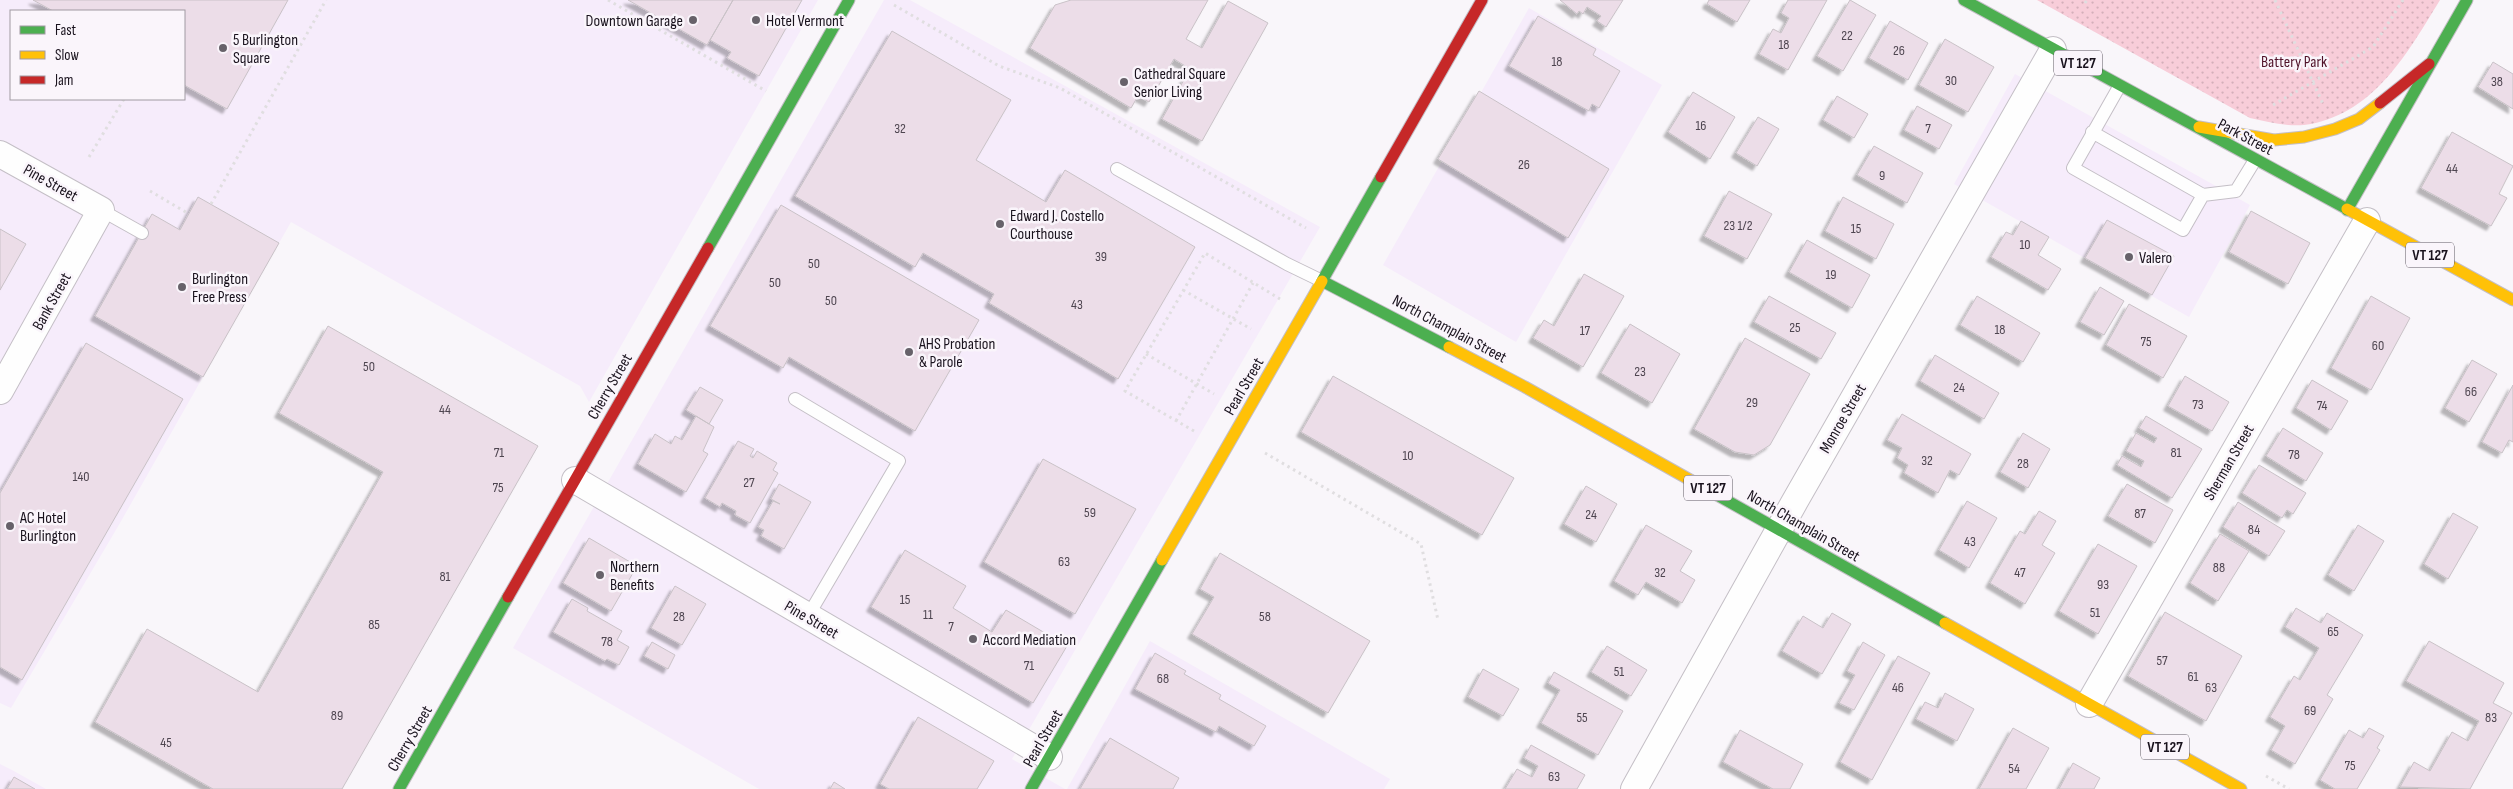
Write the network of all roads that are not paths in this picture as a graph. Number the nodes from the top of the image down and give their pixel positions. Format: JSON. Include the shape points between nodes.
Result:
{"nodes":[{"id":1,"x":849,"y":0,"type":"edge"},
{"id":2,"x":1482,"y":0,"type":"edge"},
{"id":3,"x":1964,"y":0,"type":"edge"},
{"id":4,"x":2467,"y":0,"type":"edge"},
{"id":5,"x":2053,"y":50,"type":"junction"},
{"id":6,"x":2430,"y":64,"type":"junction"},
{"id":7,"x":2119,"y":86,"type":"junction"},
{"id":8,"x":2193,"y":126,"type":"junction"},
{"id":9,"x":2092,"y":132,"type":"junction"},
{"id":10,"x":0,"y":154,"type":"edge"},
{"id":11,"x":2255,"y":160,"type":"junction"},
{"id":12,"x":1117,"y":169,"type":"dead end"},
{"id":13,"x":2203,"y":195,"type":"junction"},
{"id":14,"x":101,"y":210,"type":"junction"},
{"id":15,"x":2358,"y":215,"type":"junction"},
{"id":16,"x":142,"y":233,"type":"dead end"},
{"id":17,"x":1322,"y":280,"type":"junction"},
{"id":18,"x":2513,"y":300,"type":"edge"},
{"id":19,"x":0,"y":391,"type":"edge"},
{"id":20,"x":795,"y":399,"type":"dead end"},
{"id":21,"x":575,"y":480,"type":"junction"},
{"id":22,"x":1779,"y":530,"type":"junction"},
{"id":23,"x":808,"y":616,"type":"junction"},
{"id":24,"x":2089,"y":704,"type":"junction"},
{"id":25,"x":1049,"y":757,"type":"junction"},
{"id":26,"x":399,"y":789,"type":"edge"},
{"id":27,"x":1031,"y":789,"type":"edge"},
{"id":28,"x":1634,"y":789,"type":"edge"},
{"id":29,"x":2241,"y":789,"type":"edge"}],
"edges":[{"from":1,"to":21,"type":"main road","name":"Cherry Street"},
{"from":2,"to":17,"type":"main road","name":"Pearl Street"},
{"from":3,"to":5,"type":"main road","name":"Park Street","number":"VT 127"},
{"from":4,"to":6,"type":"main road","name":"Sherman Street"},
{"from":5,"to":7,"type":"main road","name":"Park Street","number":"VT 127"},
{"from":5,"to":22,"type":"street","name":"Monroe Street"},
{"from":6,"to":8,"type":"main road","name":"Sherman Street","via":[[2360,118],[2304,137],[2274,140]]},
{"from":6,"to":15,"type":"main road","name":"Sherman Street"},
{"from":7,"to":8,"type":"main road","name":"Park Street","number":"VT 127"},
{"from":7,"to":9,"type":"lane"},
{"from":8,"to":11,"type":"main road","name":"Park Street","number":"VT 127"},
{"from":9,"to":13,"type":"lane"},
{"from":9,"to":13,"type":"lane","via":[[2073,168],[2183,230]]},
{"from":10,"to":14,"type":"street","name":"Pine Street"},
{"from":11,"to":13,"type":"lane","via":[[2236,190]]},
{"from":11,"to":15,"type":"main road","name":"Park Street","number":"VT 127"},
{"from":12,"to":17,"type":"lane","via":[[1287,264]]},
{"from":14,"to":16,"type":"lane"},
{"from":14,"to":19,"type":"street","name":"Bank Street"},
{"from":15,"to":18,"type":"main road","name":"Park Street","number":"VT 127"},
{"from":15,"to":24,"type":"street","name":"Sherman Street"},
{"from":17,"to":22,"type":"main road","name":"North Champlain Street","number":"VT 127","via":[[1447,344]]},
{"from":17,"to":25,"type":"main road","name":"Pearl Street"},
{"from":20,"to":23,"type":"lane","via":[[899,461]]},
{"from":21,"to":23,"type":"street","name":"Pine Street"},
{"from":21,"to":26,"type":"main road","name":"Cherry Street"},
{"from":22,"to":24,"type":"main road","name":"North Champlain Street","number":"VT 127"},
{"from":22,"to":28,"type":"street","name":"Monroe Street"},
{"from":23,"to":25,"type":"street","name":"Pine Street"},
{"from":24,"to":29,"type":"main road","name":"North Champlain Street","number":"VT 127"},
{"from":25,"to":27,"type":"main road","name":"Pearl Street"}]}
